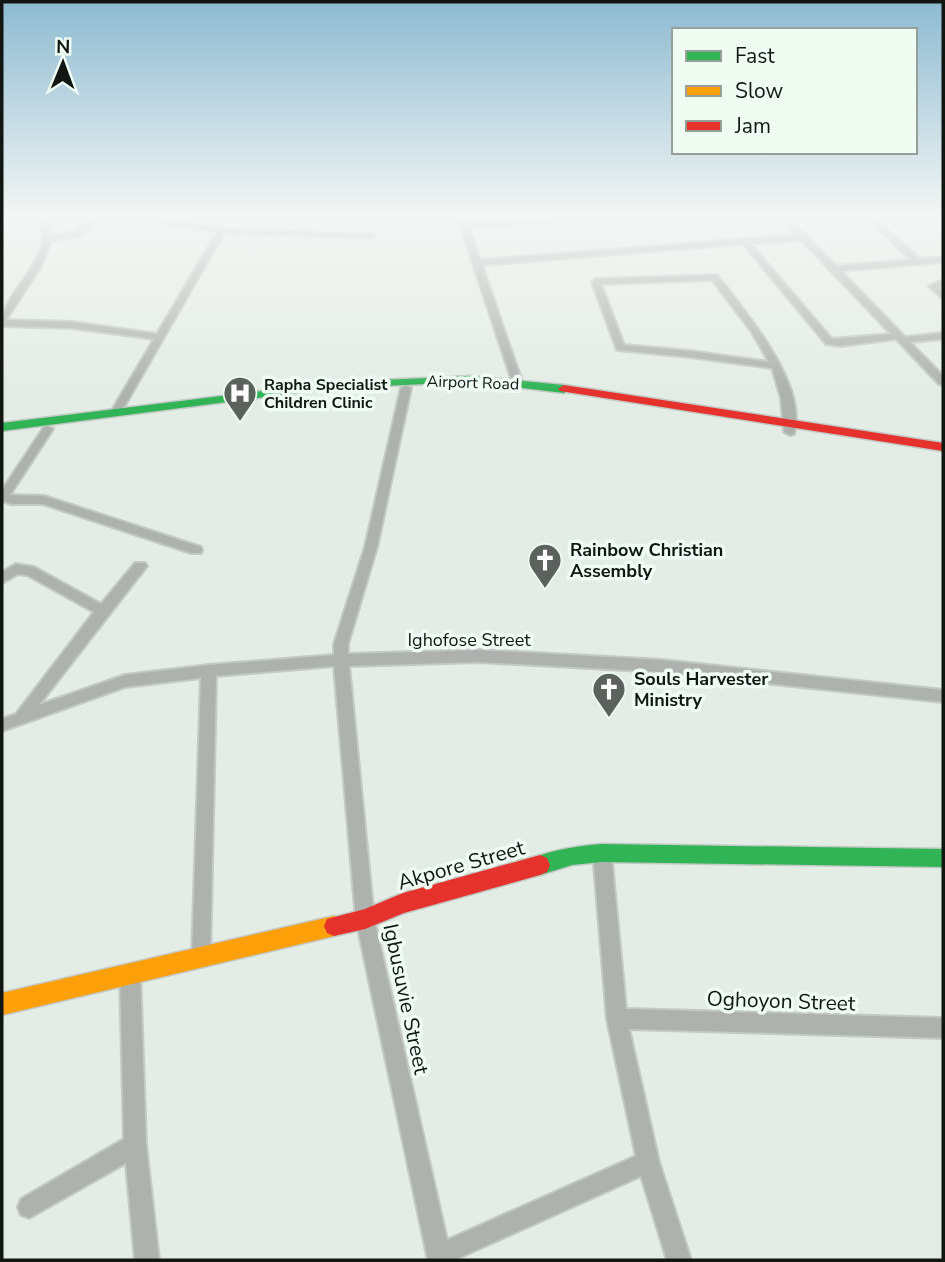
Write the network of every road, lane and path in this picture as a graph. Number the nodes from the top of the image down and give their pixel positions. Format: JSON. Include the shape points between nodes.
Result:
{"nodes":[{"id":1,"x":31,"y":275,"type":"edge"},
{"id":2,"x":196,"y":275,"type":"edge"},
{"id":3,"x":483,"y":275,"type":"edge"},
{"id":4,"x":772,"y":275,"type":"edge"},
{"id":5,"x":841,"y":275,"type":"edge"},
{"id":6,"x":943,"y":283,"type":"edge"},
{"id":7,"x":943,"y":296,"type":"edge"},
{"id":8,"x":2,"y":321,"type":"edge"},
{"id":9,"x":943,"y":336,"type":"edge"},
{"id":10,"x":159,"y":337,"type":"junction"},
{"id":11,"x":900,"y":338,"type":"junction"},
{"id":12,"x":776,"y":366,"type":"junction"},
{"id":13,"x":517,"y":382,"type":"junction"},
{"id":14,"x":943,"y":382,"type":"edge"},
{"id":15,"x":407,"y":388,"type":"junction"},
{"id":16,"x":116,"y":412,"type":"junction"},
{"id":17,"x":2,"y":427,"type":"edge"},
{"id":18,"x":48,"y":429,"type":"junction"},
{"id":19,"x":797,"y":429,"type":"junction"},
{"id":20,"x":2,"y":434,"type":"edge"},
{"id":21,"x":943,"y":447,"type":"edge"},
{"id":22,"x":943,"y":454,"type":"edge"},
{"id":23,"x":197,"y":550,"type":"dead end"},
{"id":24,"x":140,"y":566,"type":"dead end"},
{"id":25,"x":2,"y":578,"type":"edge"},
{"id":26,"x":103,"y":611,"type":"junction"},
{"id":27,"x":341,"y":660,"type":"junction"},
{"id":28,"x":209,"y":671,"type":"junction"},
{"id":29,"x":943,"y":695,"type":"edge"},
{"id":30,"x":21,"y":717,"type":"junction"},
{"id":31,"x":2,"y":725,"type":"edge"},
{"id":32,"x":602,"y":853,"type":"junction"},
{"id":33,"x":943,"y":858,"type":"edge"},
{"id":34,"x":365,"y":919,"type":"junction"},
{"id":35,"x":201,"y":958,"type":"junction"},
{"id":36,"x":130,"y":974,"type":"junction"},
{"id":37,"x":2,"y":1004,"type":"edge"},
{"id":38,"x":617,"y":1019,"type":"junction"},
{"id":39,"x":943,"y":1028,"type":"edge"},
{"id":40,"x":135,"y":1144,"type":"junction"},
{"id":41,"x":648,"y":1162,"type":"junction"},
{"id":42,"x":29,"y":1207,"type":"dead end"},
{"id":43,"x":439,"y":1258,"type":"edge"},
{"id":44,"x":147,"y":1260,"type":"edge"},
{"id":45,"x":679,"y":1260,"type":"edge"}],
"edges":[{"from":1,"to":8,"type":"street"},
{"from":2,"to":10,"type":"street"},
{"from":3,"to":13,"type":"street"},
{"from":4,"to":11,"type":"street","via":[[829,342]]},
{"from":5,"to":11,"type":"street"},
{"from":6,"to":7,"type":"street","via":[[933,286]]},
{"from":8,"to":10,"type":"street"},
{"from":9,"to":11,"type":"street"},
{"from":10,"to":16,"type":"street"},
{"from":11,"to":14,"type":"street"},
{"from":12,"to":12,"type":"street","via":[[714,277],[596,282],[620,348]]},
{"from":12,"to":19,"type":"street"},
{"from":13,"to":16,"type":"main road","name":"Airport Road","via":[[399,380]]},
{"from":13,"to":19,"type":"main road","name":"Airport Road"},
{"from":15,"to":18,"type":"main road","name":"Airport Road"},
{"from":15,"to":19,"type":"main road","name":"Airport Road","via":[[501,390]]},
{"from":15,"to":27,"type":"street","name":"Igbusuvie Street","via":[[371,547],[341,644]]},
{"from":16,"to":17,"type":"main road","name":"Airport Road"},
{"from":18,"to":20,"type":"main road","name":"Airport Road"},
{"from":18,"to":23,"type":"street","via":[[3,497],[44,500]]},
{"from":19,"to":21,"type":"main road","name":"Airport Road"},
{"from":19,"to":22,"type":"main road","name":"Airport Road"},
{"from":24,"to":26,"type":"street"},
{"from":25,"to":26,"type":"street","via":[[16,569],[29,570]]},
{"from":26,"to":30,"type":"street"},
{"from":27,"to":28,"type":"street","name":"Ighofose Street"},
{"from":27,"to":29,"type":"street","name":"Ighofose Street","via":[[479,656],[649,665]]},
{"from":27,"to":34,"type":"street","name":"Igbusuvie Street"},
{"from":28,"to":30,"type":"street","name":"Ighofose Street","via":[[125,681]]},
{"from":28,"to":35,"type":"street"},
{"from":30,"to":31,"type":"street","name":"Ighofose Street"},
{"from":32,"to":33,"type":"main road","name":"Akpore Street"},
{"from":32,"to":34,"type":"main road","name":"Akpore Street","via":[[572,856],[403,902]]},
{"from":32,"to":38,"type":"street"},
{"from":34,"to":35,"type":"main road","name":"Akpore Street"},
{"from":34,"to":43,"type":"street","name":"Igbusuvie Street"},
{"from":35,"to":36,"type":"main road","name":"Akpore Street"},
{"from":36,"to":37,"type":"main road","name":"Akpore Street"},
{"from":36,"to":40,"type":"street"},
{"from":38,"to":39,"type":"street","name":"Oghoyon Street"},
{"from":38,"to":41,"type":"street"},
{"from":40,"to":42,"type":"street"},
{"from":40,"to":44,"type":"street"},
{"from":41,"to":43,"type":"street"},
{"from":41,"to":45,"type":"street"}]}
